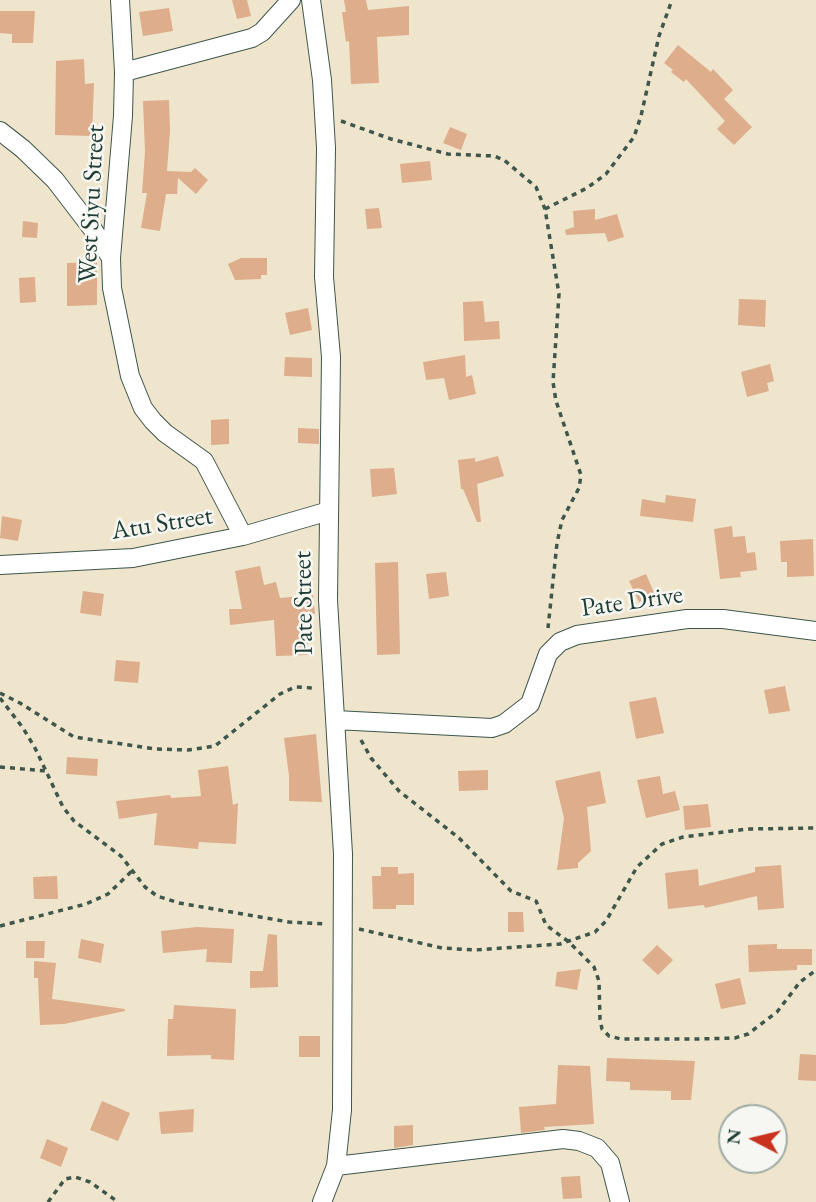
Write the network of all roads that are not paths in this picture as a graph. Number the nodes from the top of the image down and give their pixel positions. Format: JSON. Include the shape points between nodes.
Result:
{"nodes":[{"id":1,"x":120,"y":0,"type":"edge"},
{"id":2,"x":291,"y":0,"type":"edge"},
{"id":3,"x":311,"y":0,"type":"edge"},
{"id":4,"x":124,"y":72,"type":"junction"},
{"id":5,"x":0,"y":131,"type":"edge"},
{"id":6,"x":111,"y":258,"type":"junction"},
{"id":7,"x":329,"y":510,"type":"junction"},
{"id":8,"x":243,"y":536,"type":"junction"},
{"id":9,"x":0,"y":565,"type":"edge"},
{"id":10,"x":816,"y":631,"type":"edge"},
{"id":11,"x":342,"y":720,"type":"junction"},
{"id":12,"x":336,"y":1166,"type":"junction"},
{"id":13,"x":322,"y":1202,"type":"edge"},
{"id":14,"x":620,"y":1202,"type":"edge"}],
"edges":[{"from":1,"to":4,"type":"street","name":"West Siyu Street"},
{"from":2,"to":4,"type":"street","via":[[252,38]]},
{"from":3,"to":7,"type":"street","name":"Pate Street","via":[[326,148]]},
{"from":4,"to":6,"type":"street","name":"West Siyu Street","via":[[122,152]]},
{"from":5,"to":6,"type":"street","via":[[55,180]]},
{"from":6,"to":8,"type":"street","name":"West Siyu Street","via":[[119,326],[143,408],[165,433],[204,461]]},
{"from":7,"to":8,"type":"street","name":"Atu Street"},
{"from":7,"to":11,"type":"street","name":"Pate Street","via":[[332,692]]},
{"from":8,"to":9,"type":"street","name":"Atu Street","via":[[133,558]]},
{"from":10,"to":11,"type":"street","name":"Pate Drive","via":[[723,619],[577,635],[548,654],[530,704],[504,724]]},
{"from":11,"to":12,"type":"street","name":"Pate Street","via":[[342,1110]]},
{"from":12,"to":13,"type":"street","name":"Pate Street"},
{"from":12,"to":14,"type":"street","via":[[563,1139],[579,1141],[597,1148],[610,1163]]}]}
